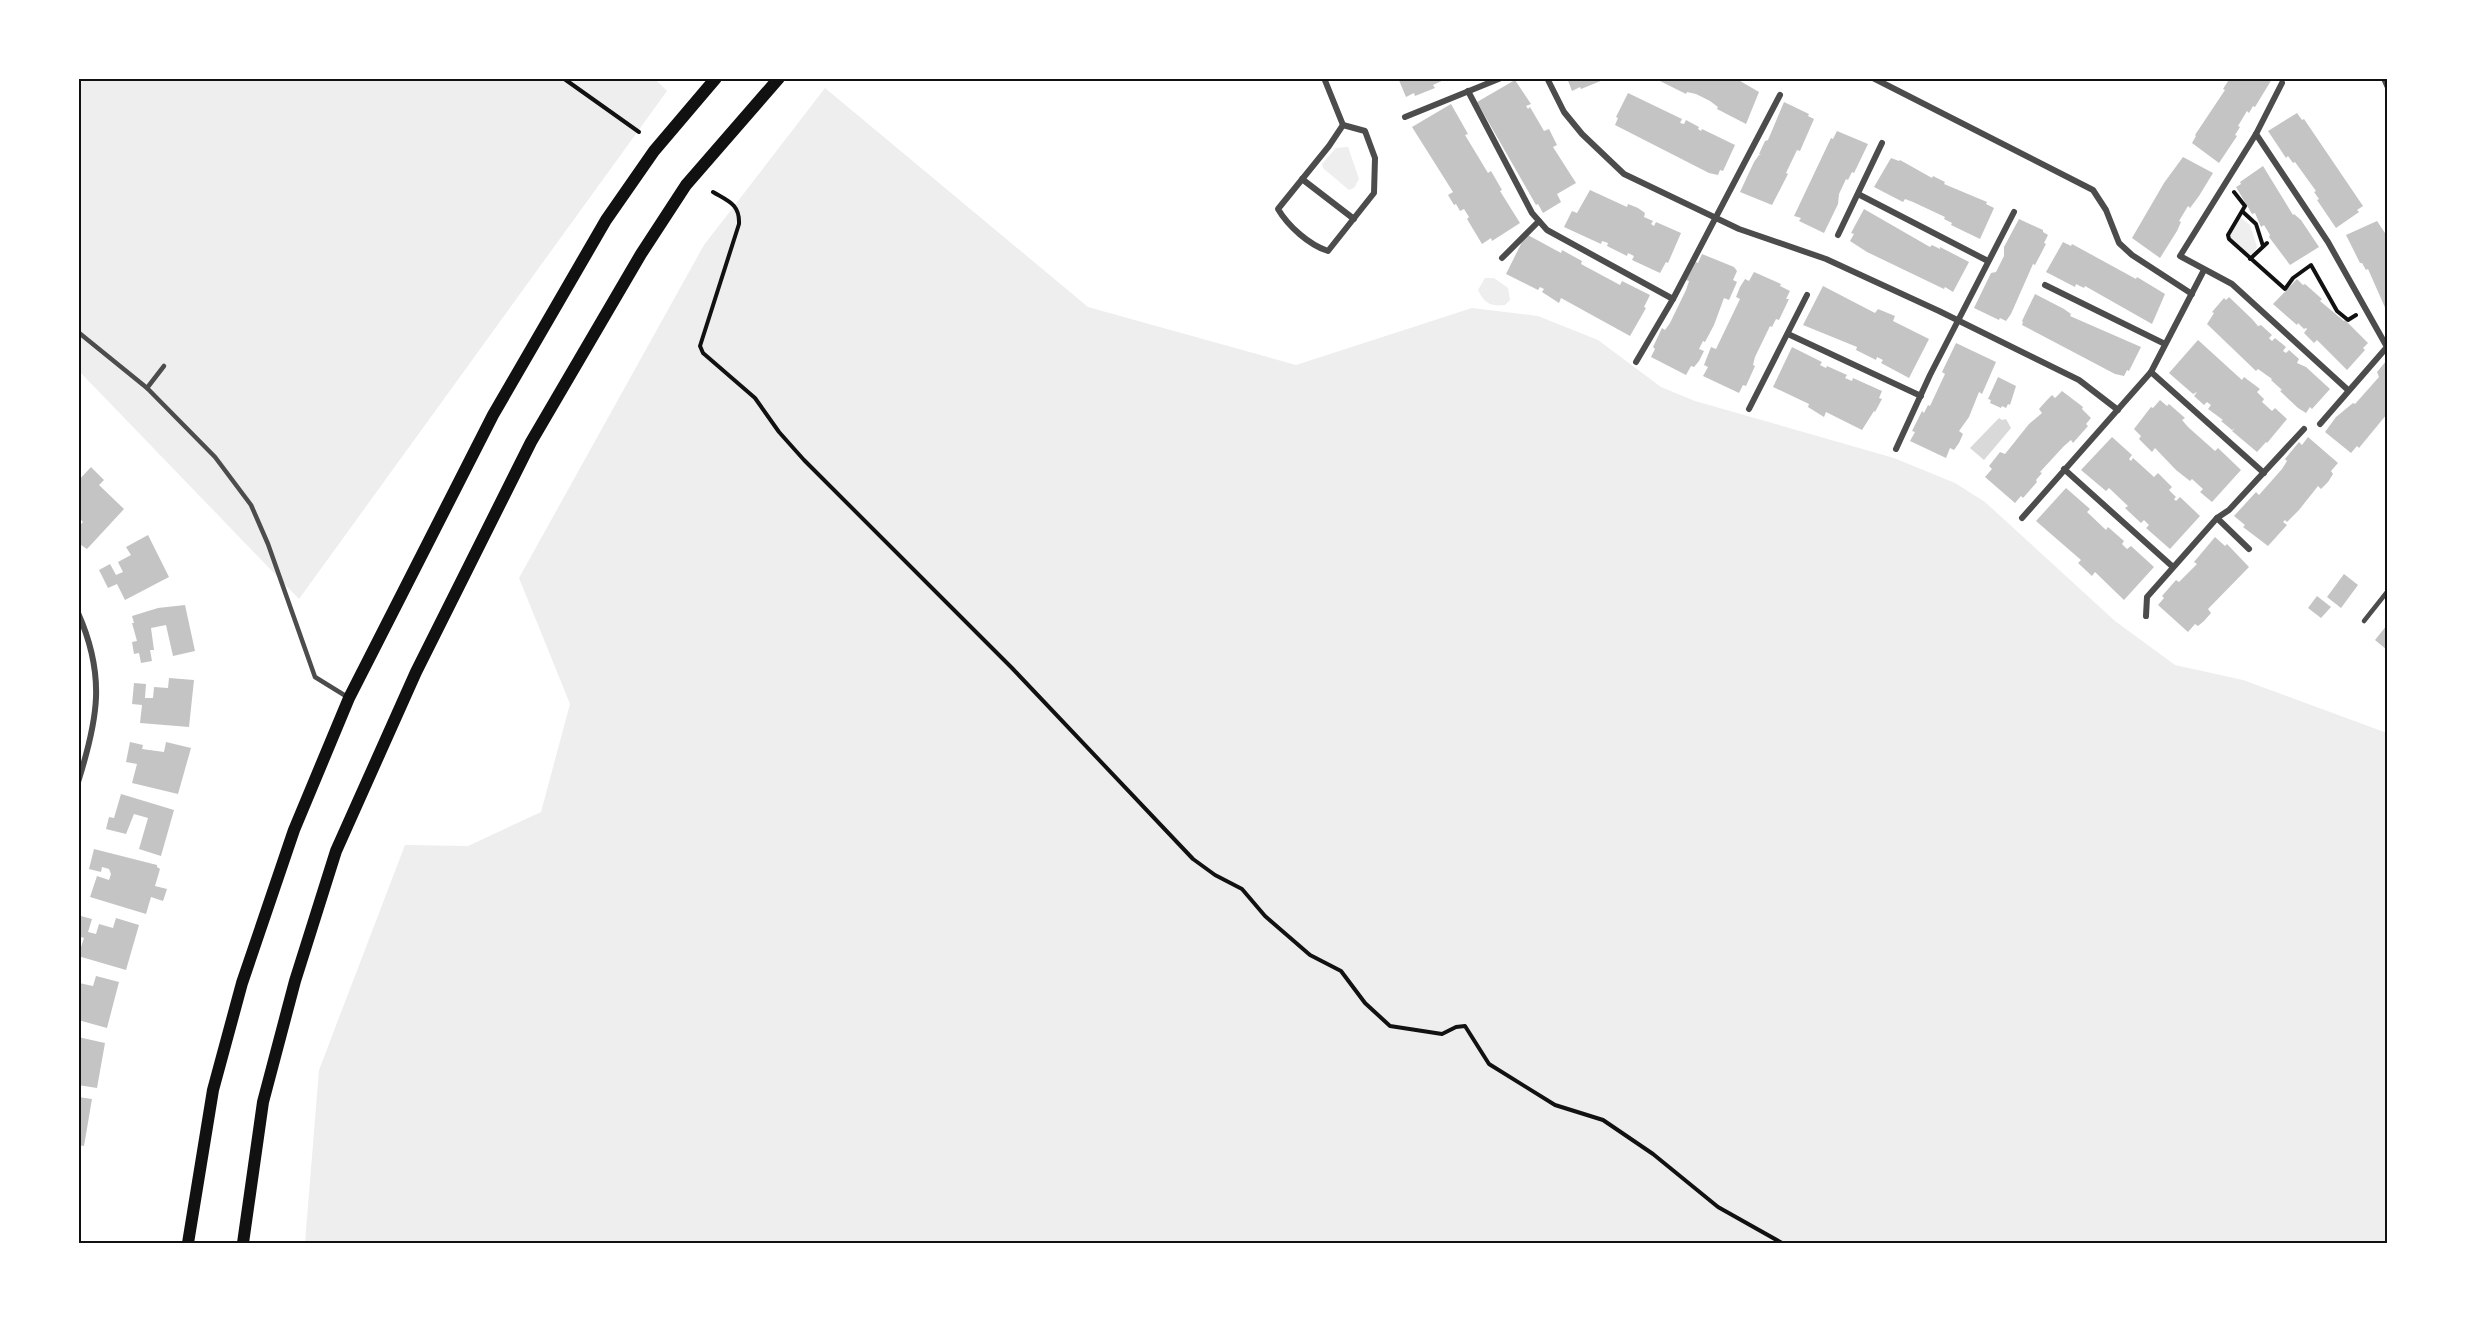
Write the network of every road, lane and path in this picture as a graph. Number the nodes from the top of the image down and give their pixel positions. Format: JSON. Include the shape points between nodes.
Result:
{"nodes":[{"id":1,"x":563,"y":78,"type":"edge"},
{"id":2,"x":716,"y":78,"type":"edge"},
{"id":3,"x":779,"y":78,"type":"edge"},
{"id":4,"x":1324,"y":78,"type":"edge"},
{"id":5,"x":1501,"y":78,"type":"edge"},
{"id":6,"x":1547,"y":78,"type":"edge"},
{"id":7,"x":1873,"y":78,"type":"edge"},
{"id":8,"x":2383,"y":78,"type":"edge"},
{"id":9,"x":2282,"y":83,"type":"dead end"},
{"id":10,"x":2387,"y":87,"type":"edge"},
{"id":11,"x":1468,"y":91,"type":"junction"},
{"id":12,"x":1780,"y":94,"type":"dead end"},
{"id":13,"x":1405,"y":117,"type":"dead end"},
{"id":14,"x":1342,"y":125,"type":"junction"},
{"id":15,"x":639,"y":132,"type":"dead end"},
{"id":16,"x":2256,"y":134,"type":"junction"},
{"id":17,"x":1882,"y":143,"type":"dead end"},
{"id":18,"x":1302,"y":179,"type":"junction"},
{"id":19,"x":2237,"y":188,"type":"dead end"},
{"id":20,"x":713,"y":192,"type":"dead end"},
{"id":21,"x":1858,"y":194,"type":"junction"},
{"id":22,"x":2014,"y":212,"type":"dead end"},
{"id":23,"x":2243,"y":212,"type":"junction"},
{"id":24,"x":1716,"y":218,"type":"junction"},
{"id":25,"x":1354,"y":219,"type":"junction"},
{"id":26,"x":1539,"y":221,"type":"junction"},
{"id":27,"x":1838,"y":236,"type":"dead end"},
{"id":28,"x":1502,"y":258,"type":"dead end"},
{"id":29,"x":2250,"y":259,"type":"junction"},
{"id":30,"x":1988,"y":261,"type":"junction"},
{"id":31,"x":2204,"y":270,"type":"junction"},
{"id":32,"x":2045,"y":285,"type":"dead end"},
{"id":33,"x":2192,"y":294,"type":"junction"},
{"id":34,"x":1808,"y":295,"type":"dead end"},
{"id":35,"x":1673,"y":298,"type":"junction"},
{"id":36,"x":1958,"y":321,"type":"junction"},
{"id":37,"x":2361,"y":324,"type":"dead end"},
{"id":38,"x":78,"y":332,"type":"edge"},
{"id":39,"x":1788,"y":334,"type":"junction"},
{"id":40,"x":2165,"y":344,"type":"junction"},
{"id":41,"x":2387,"y":347,"type":"edge"},
{"id":42,"x":1636,"y":362,"type":"dead end"},
{"id":43,"x":164,"y":366,"type":"dead end"},
{"id":44,"x":2151,"y":372,"type":"junction"},
{"id":45,"x":147,"y":388,"type":"junction"},
{"id":46,"x":2348,"y":390,"type":"junction"},
{"id":47,"x":1921,"y":396,"type":"junction"},
{"id":48,"x":1749,"y":409,"type":"dead end"},
{"id":49,"x":2118,"y":410,"type":"junction"},
{"id":50,"x":2320,"y":424,"type":"dead end"},
{"id":51,"x":2304,"y":429,"type":"dead end"},
{"id":52,"x":1896,"y":449,"type":"dead end"},
{"id":53,"x":2064,"y":469,"type":"junction"},
{"id":54,"x":2264,"y":473,"type":"junction"},
{"id":55,"x":2022,"y":518,"type":"dead end"},
{"id":56,"x":2217,"y":518,"type":"junction"},
{"id":57,"x":2249,"y":549,"type":"dead end"},
{"id":58,"x":2173,"y":567,"type":"junction"},
{"id":59,"x":2387,"y":592,"type":"edge"},
{"id":60,"x":78,"y":613,"type":"edge"},
{"id":61,"x":2146,"y":616,"type":"dead end"},
{"id":62,"x":2364,"y":621,"type":"dead end"},
{"id":63,"x":349,"y":698,"type":"junction"},
{"id":64,"x":78,"y":782,"type":"edge"},
{"id":65,"x":188,"y":1243,"type":"edge"},
{"id":66,"x":243,"y":1243,"type":"edge"},
{"id":67,"x":1782,"y":1243,"type":"edge"}],
"edges":[{"from":1,"to":15,"type":"path"},
{"from":2,"to":63,"type":"main road","via":[[654,151],[606,220],[493,415]]},
{"from":3,"to":66,"type":"main road","via":[[686,185],[641,254],[531,442],[416,672],[336,852],[295,981],[263,1102]]},
{"from":4,"to":14,"type":"street"},
{"from":5,"to":11,"type":"street"},
{"from":6,"to":24,"type":"street","via":[[1564,112],[1581,134],[1624,174]]},
{"from":7,"to":33,"type":"street","via":[[2093,190],[2119,243]]},
{"from":8,"to":10,"type":"lane"},
{"from":9,"to":16,"type":"street"},
{"from":11,"to":13,"type":"street"},
{"from":11,"to":26,"type":"street"},
{"from":12,"to":24,"type":"street"},
{"from":14,"to":18,"type":"street"},
{"from":14,"to":25,"type":"street","via":[[1365,131],[1374,158],[1374,193]]},
{"from":16,"to":31,"type":"street","via":[[2180,256]]},
{"from":16,"to":41,"type":"street","via":[[2328,242]]},
{"from":17,"to":21,"type":"street"},
{"from":18,"to":25,"type":"street"},
{"from":18,"to":25,"type":"street","via":[[1278,209],[1284,220],[1320,249],[1328,251]]},
{"from":19,"to":23,"type":"path","via":[[2233,193],[2245,206]]},
{"from":20,"to":67,"type":"path","via":[[735,205],[739,224],[700,346],[704,353],[755,398],[804,460],[1012,668],[1193,859],[1242,889],[1310,954],[1341,971],[1365,1003],[1390,1026],[1442,1034],[1465,1026],[1489,1064],[1555,1105],[1603,1120],[1653,1154],[1718,1207]]},
{"from":21,"to":27,"type":"street"},
{"from":21,"to":30,"type":"street"},
{"from":22,"to":30,"type":"street"},
{"from":23,"to":29,"type":"path","via":[[2228,235]]},
{"from":23,"to":29,"type":"path","via":[[2256,224],[2265,245]]},
{"from":24,"to":35,"type":"street"},
{"from":24,"to":36,"type":"street","via":[[1826,259]]},
{"from":26,"to":28,"type":"street"},
{"from":26,"to":35,"type":"street","via":[[1547,230]]},
{"from":29,"to":37,"type":"path","via":[[2285,289],[2311,265],[2337,311],[2348,320],[2357,314]]},
{"from":30,"to":36,"type":"street"},
{"from":31,"to":33,"type":"street"},
{"from":31,"to":46,"type":"street","via":[[2232,284]]},
{"from":32,"to":40,"type":"street"},
{"from":33,"to":40,"type":"street"},
{"from":34,"to":39,"type":"street"},
{"from":35,"to":42,"type":"street"},
{"from":36,"to":47,"type":"street"},
{"from":36,"to":49,"type":"street","via":[[2079,380]]},
{"from":38,"to":45,"type":"lane"},
{"from":39,"to":47,"type":"street"},
{"from":39,"to":48,"type":"street"},
{"from":40,"to":44,"type":"street"},
{"from":41,"to":46,"type":"street"},
{"from":43,"to":45,"type":"lane"},
{"from":44,"to":49,"type":"street"},
{"from":44,"to":54,"type":"street"},
{"from":45,"to":63,"type":"lane","via":[[215,457],[251,505],[315,677]]},
{"from":46,"to":50,"type":"street"},
{"from":47,"to":52,"type":"street"},
{"from":49,"to":53,"type":"street"},
{"from":51,"to":54,"type":"street"},
{"from":53,"to":55,"type":"street"},
{"from":53,"to":58,"type":"street"},
{"from":54,"to":56,"type":"street"},
{"from":56,"to":57,"type":"street"},
{"from":56,"to":58,"type":"street"},
{"from":58,"to":61,"type":"street","via":[[2147,597]]},
{"from":59,"to":62,"type":"lane"},
{"from":60,"to":64,"type":"street","via":[[89,640],[97,711]]},
{"from":63,"to":65,"type":"main road","via":[[294,830],[242,983],[213,1090]]}]}
